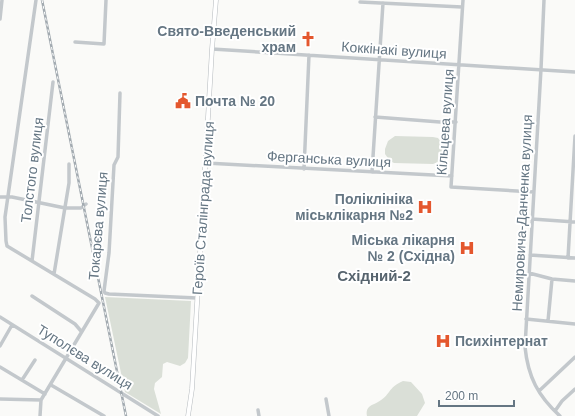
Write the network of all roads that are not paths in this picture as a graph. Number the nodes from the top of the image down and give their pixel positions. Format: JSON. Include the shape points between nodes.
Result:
{"nodes":[{"id":1,"x":2,"y":0,"type":"edge"},
{"id":2,"x":36,"y":0,"type":"edge"},
{"id":3,"x":106,"y":0,"type":"edge"},
{"id":4,"x":216,"y":0,"type":"edge"},
{"id":5,"x":463,"y":0,"type":"edge"},
{"id":6,"x":544,"y":0,"type":"edge"},
{"id":7,"x":360,"y":2,"type":"dead end"},
{"id":8,"x":383,"y":3,"type":"junction"},
{"id":9,"x":462,"y":7,"type":"junction"},
{"id":10,"x":0,"y":19,"type":"edge"},
{"id":11,"x":75,"y":42,"type":"dead end"},
{"id":12,"x":212,"y":49,"type":"junction"},
{"id":13,"x":309,"y":55,"type":"junction"},
{"id":14,"x":379,"y":60,"type":"junction"},
{"id":15,"x":460,"y":65,"type":"junction"},
{"id":16,"x":541,"y":70,"type":"junction"},
{"id":17,"x":575,"y":72,"type":"edge"},
{"id":18,"x":53,"y":82,"type":"dead end"},
{"id":19,"x":120,"y":93,"type":"dead end"},
{"id":20,"x":375,"y":117,"type":"junction"},
{"id":21,"x":456,"y":122,"type":"junction"},
{"id":22,"x":575,"y":136,"type":"edge"},
{"id":23,"x":206,"y":163,"type":"junction"},
{"id":24,"x":69,"y":164,"type":"dead end"},
{"id":25,"x":304,"y":169,"type":"junction"},
{"id":26,"x":372,"y":172,"type":"junction"},
{"id":27,"x":452,"y":176,"type":"junction"},
{"id":28,"x":534,"y":192,"type":"junction"},
{"id":29,"x":0,"y":197,"type":"edge"},
{"id":30,"x":8,"y":197,"type":"junction"},
{"id":31,"x":38,"y":203,"type":"junction"},
{"id":32,"x":86,"y":204,"type":"dead end"},
{"id":33,"x":65,"y":208,"type":"junction"},
{"id":34,"x":532,"y":219,"type":"junction"},
{"id":35,"x":570,"y":222,"type":"junction"},
{"id":36,"x":575,"y":222,"type":"edge"},
{"id":37,"x":530,"y":255,"type":"junction"},
{"id":38,"x":568,"y":258,"type":"junction"},
{"id":39,"x":575,"y":258,"type":"edge"},
{"id":40,"x":32,"y":261,"type":"junction"},
{"id":41,"x":529,"y":273,"type":"junction"},
{"id":42,"x":54,"y":274,"type":"junction"},
{"id":43,"x":552,"y":279,"type":"junction"},
{"id":44,"x":575,"y":281,"type":"edge"},
{"id":45,"x":32,"y":296,"type":"dead end"},
{"id":46,"x":197,"y":298,"type":"junction"},
{"id":47,"x":0,"y":317,"type":"edge"},
{"id":48,"x":526,"y":319,"type":"junction"},
{"id":49,"x":548,"y":321,"type":"junction"},
{"id":50,"x":575,"y":324,"type":"edge"},
{"id":51,"x":12,"y":325,"type":"junction"},
{"id":52,"x":82,"y":331,"type":"junction"},
{"id":53,"x":0,"y":346,"type":"edge"},
{"id":54,"x":575,"y":357,"type":"edge"},
{"id":55,"x":66,"y":358,"type":"junction"},
{"id":56,"x":35,"y":360,"type":"dead end"},
{"id":57,"x":0,"y":367,"type":"edge"},
{"id":58,"x":22,"y":380,"type":"junction"},
{"id":59,"x":51,"y":385,"type":"junction"},
{"id":60,"x":575,"y":389,"type":"edge"},
{"id":61,"x":539,"y":392,"type":"junction"},
{"id":62,"x":45,"y":394,"type":"junction"},
{"id":63,"x":0,"y":399,"type":"edge"},
{"id":64,"x":326,"y":399,"type":"dead end"},
{"id":65,"x":41,"y":400,"type":"junction"},
{"id":66,"x":258,"y":410,"type":"dead end"},
{"id":67,"x":555,"y":411,"type":"junction"},
{"id":68,"x":40,"y":416,"type":"edge"},
{"id":69,"x":104,"y":416,"type":"edge"},
{"id":70,"x":158,"y":416,"type":"edge"},
{"id":71,"x":188,"y":416,"type":"edge"},
{"id":72,"x":259,"y":416,"type":"edge"},
{"id":73,"x":328,"y":416,"type":"edge"},
{"id":74,"x":560,"y":416,"type":"edge"}],
"edges":[{"from":1,"to":10,"type":"street"},
{"from":2,"to":30,"type":"street"},
{"from":3,"to":11,"type":"street","via":[[104,44]]},
{"from":4,"to":12,"type":"main road","name":"Героїв Сталінграда вулиця"},
{"from":5,"to":9,"type":"street","name":"Кільцева вулиця"},
{"from":6,"to":16,"type":"street","name":"Немировича-Данченка вулиця"},
{"from":7,"to":8,"type":"street"},
{"from":8,"to":9,"type":"street"},
{"from":8,"to":14,"type":"street"},
{"from":9,"to":15,"type":"street","name":"Кільцева вулиця"},
{"from":12,"to":13,"type":"street","name":"Коккінакі вулиця"},
{"from":12,"to":23,"type":"main road","name":"Героїв Сталінграда вулиця"},
{"from":13,"to":14,"type":"street","name":"Коккінакі вулиця"},
{"from":13,"to":25,"type":"street"},
{"from":14,"to":15,"type":"street","name":"Коккінакі вулиця"},
{"from":14,"to":20,"type":"street"},
{"from":15,"to":16,"type":"street","name":"Коккінакі вулиця"},
{"from":15,"to":21,"type":"street","name":"Кільцева вулиця"},
{"from":16,"to":17,"type":"street","name":"Коккінакі вулиця"},
{"from":16,"to":28,"type":"street","name":"Немировича-Данченка вулиця"},
{"from":18,"to":31,"type":"street","name":"Толстого вулиця"},
{"from":19,"to":46,"type":"street","name":"Токарєва вулиця","via":[[118,157],[114,166],[104,291],[109,294]]},
{"from":20,"to":21,"type":"street"},
{"from":20,"to":26,"type":"street"},
{"from":21,"to":27,"type":"street","name":"Кільцева вулиця"},
{"from":22,"to":35,"type":"street"},
{"from":23,"to":25,"type":"street","name":"Ферганська вулиця"},
{"from":23,"to":46,"type":"main road","name":"Героїв Сталінграда вулиця"},
{"from":24,"to":33,"type":"street"},
{"from":25,"to":26,"type":"street","name":"Ферганська вулиця"},
{"from":26,"to":27,"type":"street","name":"Ферганська вулиця"},
{"from":27,"to":28,"type":"street","name":"Кільцева вулиця","via":[[451,187]]},
{"from":28,"to":34,"type":"street","name":"Немировича-Данченка вулиця"},
{"from":29,"to":30,"type":"street"},
{"from":30,"to":31,"type":"street"},
{"from":30,"to":40,"type":"street","via":[[5,217],[7,246]]},
{"from":31,"to":33,"type":"street"},
{"from":31,"to":40,"type":"street","name":"Толстого вулиця"},
{"from":32,"to":33,"type":"street","via":[[81,208]]},
{"from":33,"to":42,"type":"street"},
{"from":34,"to":35,"type":"street"},
{"from":34,"to":37,"type":"street","name":"Немировича-Данченка вулиця"},
{"from":35,"to":36,"type":"street"},
{"from":35,"to":38,"type":"street"},
{"from":37,"to":38,"type":"street"},
{"from":37,"to":41,"type":"street","name":"Немировича-Данченка вулиця"},
{"from":38,"to":39,"type":"street"},
{"from":40,"to":42,"type":"street"},
{"from":41,"to":43,"type":"street"},
{"from":41,"to":48,"type":"street","name":"Немировича-Данченка вулиця"},
{"from":42,"to":52,"type":"street","via":[[98,302]]},
{"from":43,"to":44,"type":"street"},
{"from":43,"to":49,"type":"street"},
{"from":45,"to":52,"type":"street"},
{"from":46,"to":71,"type":"main road","name":"Героїв Сталінграда вулиця"},
{"from":47,"to":51,"type":"street","name":"Туполєва вулиця"},
{"from":48,"to":49,"type":"street"},
{"from":48,"to":61,"type":"street","name":"Немировича-Данченка вулиця","via":[[527,365]]},
{"from":49,"to":50,"type":"street"},
{"from":51,"to":53,"type":"street"},
{"from":51,"to":55,"type":"street","name":"Туполєва вулиця"},
{"from":52,"to":55,"type":"street"},
{"from":54,"to":61,"type":"street"},
{"from":55,"to":59,"type":"street"},
{"from":55,"to":70,"type":"street","name":"Туполєва вулиця"},
{"from":56,"to":58,"type":"street"},
{"from":57,"to":58,"type":"street"},
{"from":58,"to":62,"type":"street"},
{"from":59,"to":62,"type":"street"},
{"from":59,"to":69,"type":"street"},
{"from":60,"to":67,"type":"street"},
{"from":61,"to":67,"type":"street","name":"Немировича-Данченка вулиця"},
{"from":62,"to":65,"type":"street"},
{"from":63,"to":65,"type":"street"},
{"from":64,"to":73,"type":"street"},
{"from":65,"to":68,"type":"street"},
{"from":66,"to":72,"type":"street"},
{"from":67,"to":74,"type":"street","name":"Немировича-Данченка вулиця"}]}
